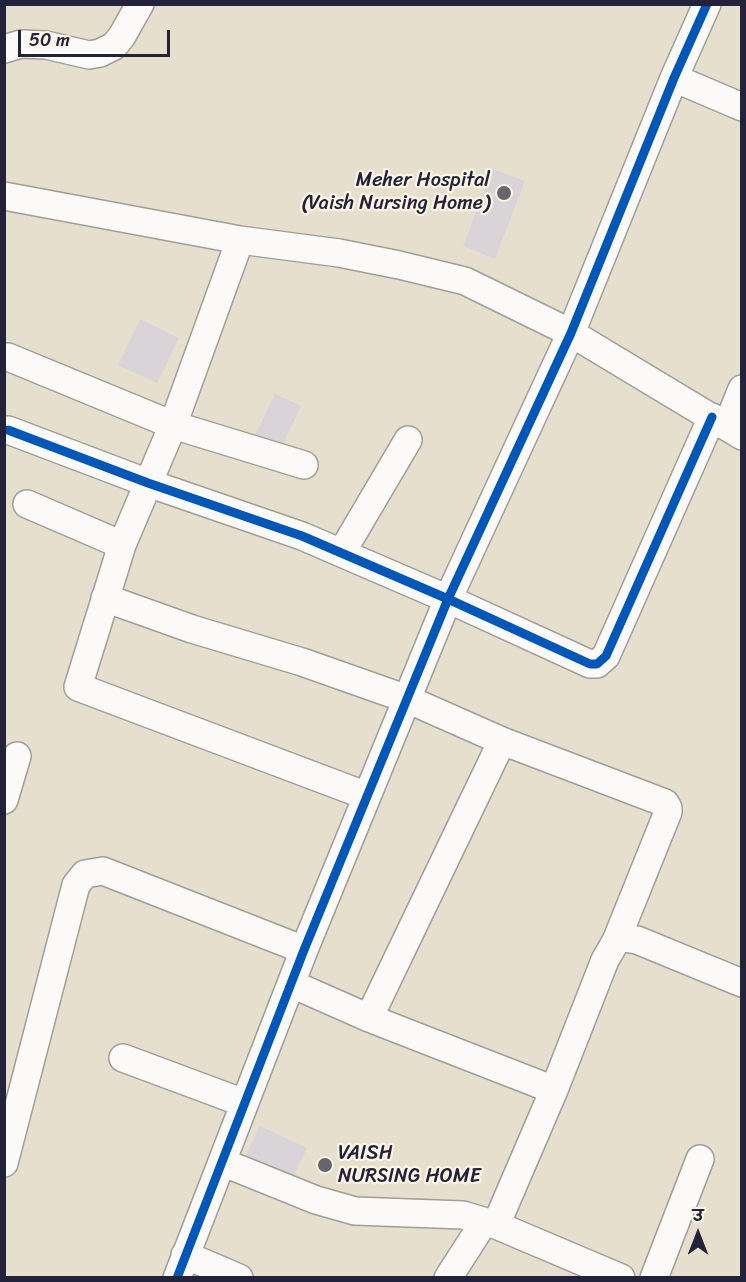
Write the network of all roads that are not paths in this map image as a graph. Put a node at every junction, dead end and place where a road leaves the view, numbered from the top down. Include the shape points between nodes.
1 (140, 4) edge
2 (707, 4) edge
3 (4, 49) edge
4 (674, 78) junction
5 (741, 107) edge
6 (4, 195) edge
7 (240, 240) junction
8 (571, 333) junction
9 (8, 357) dead end
10 (741, 389) edge
11 (173, 425) junction
12 (727, 426) edge
13 (8, 430) dead end
14 (408, 440) dead end
15 (304, 465) dead end
16 (148, 483) junction
17 (27, 504) dead end
18 (122, 544) junction
19 (342, 552) junction
20 (105, 598) junction
21 (448, 599) junction
22 (407, 699) junction
23 (502, 741) junction
24 (17, 756) dead end
25 (367, 796) junction
26 (4, 800) edge
27 (616, 941) junction
28 (304, 950) junction
29 (741, 983) edge
30 (292, 984) junction
31 (369, 1018) junction
32 (123, 1058) dead end
33 (554, 1090) junction
34 (244, 1103) junction
35 (700, 1159) dead end
36 (222, 1162) junction
37 (4, 1163) edge
38 (490, 1224) junction
39 (181, 1266) edge
40 (569, 1267) edge
41 (239, 1278) edge
42 (448, 1278) edge
43 (621, 1278) edge
44 (654, 1278) edge

1 - 3 street via 114,46 100,53 88,55 46,45 21,44
2 - 4 street
4 - 5 street
4 - 8 street
6 - 7 street
7 - 8 street via 349,255 465,281
7 - 11 street
8 - 12 street
8 - 21 street
9 - 11 street
10 - 12 street
11 - 15 street
11 - 16 street
12 - 21 street via 606,656 597,664
13 - 16 street
14 - 19 street
16 - 18 street
16 - 19 street
17 - 18 street
18 - 20 street
19 - 21 street
20 - 22 street
20 - 25 street via 78,687
21 - 22 street
22 - 23 street
22 - 25 street
23 - 27 street via 667,805 668,812
23 - 31 street
24 - 26 street
25 - 28 street
27 - 29 street via 637,940
27 - 33 street
28 - 30 street
28 - 37 street via 103,871 85,874 76,885
30 - 31 street
30 - 34 street
31 - 33 street
32 - 34 street
33 - 38 street
34 - 36 street
35 - 44 street
36 - 38 street via 316,1200 356,1211 463,1215
36 - 39 street
38 - 40 street
38 - 42 street
39 - 41 street
40 - 43 street

